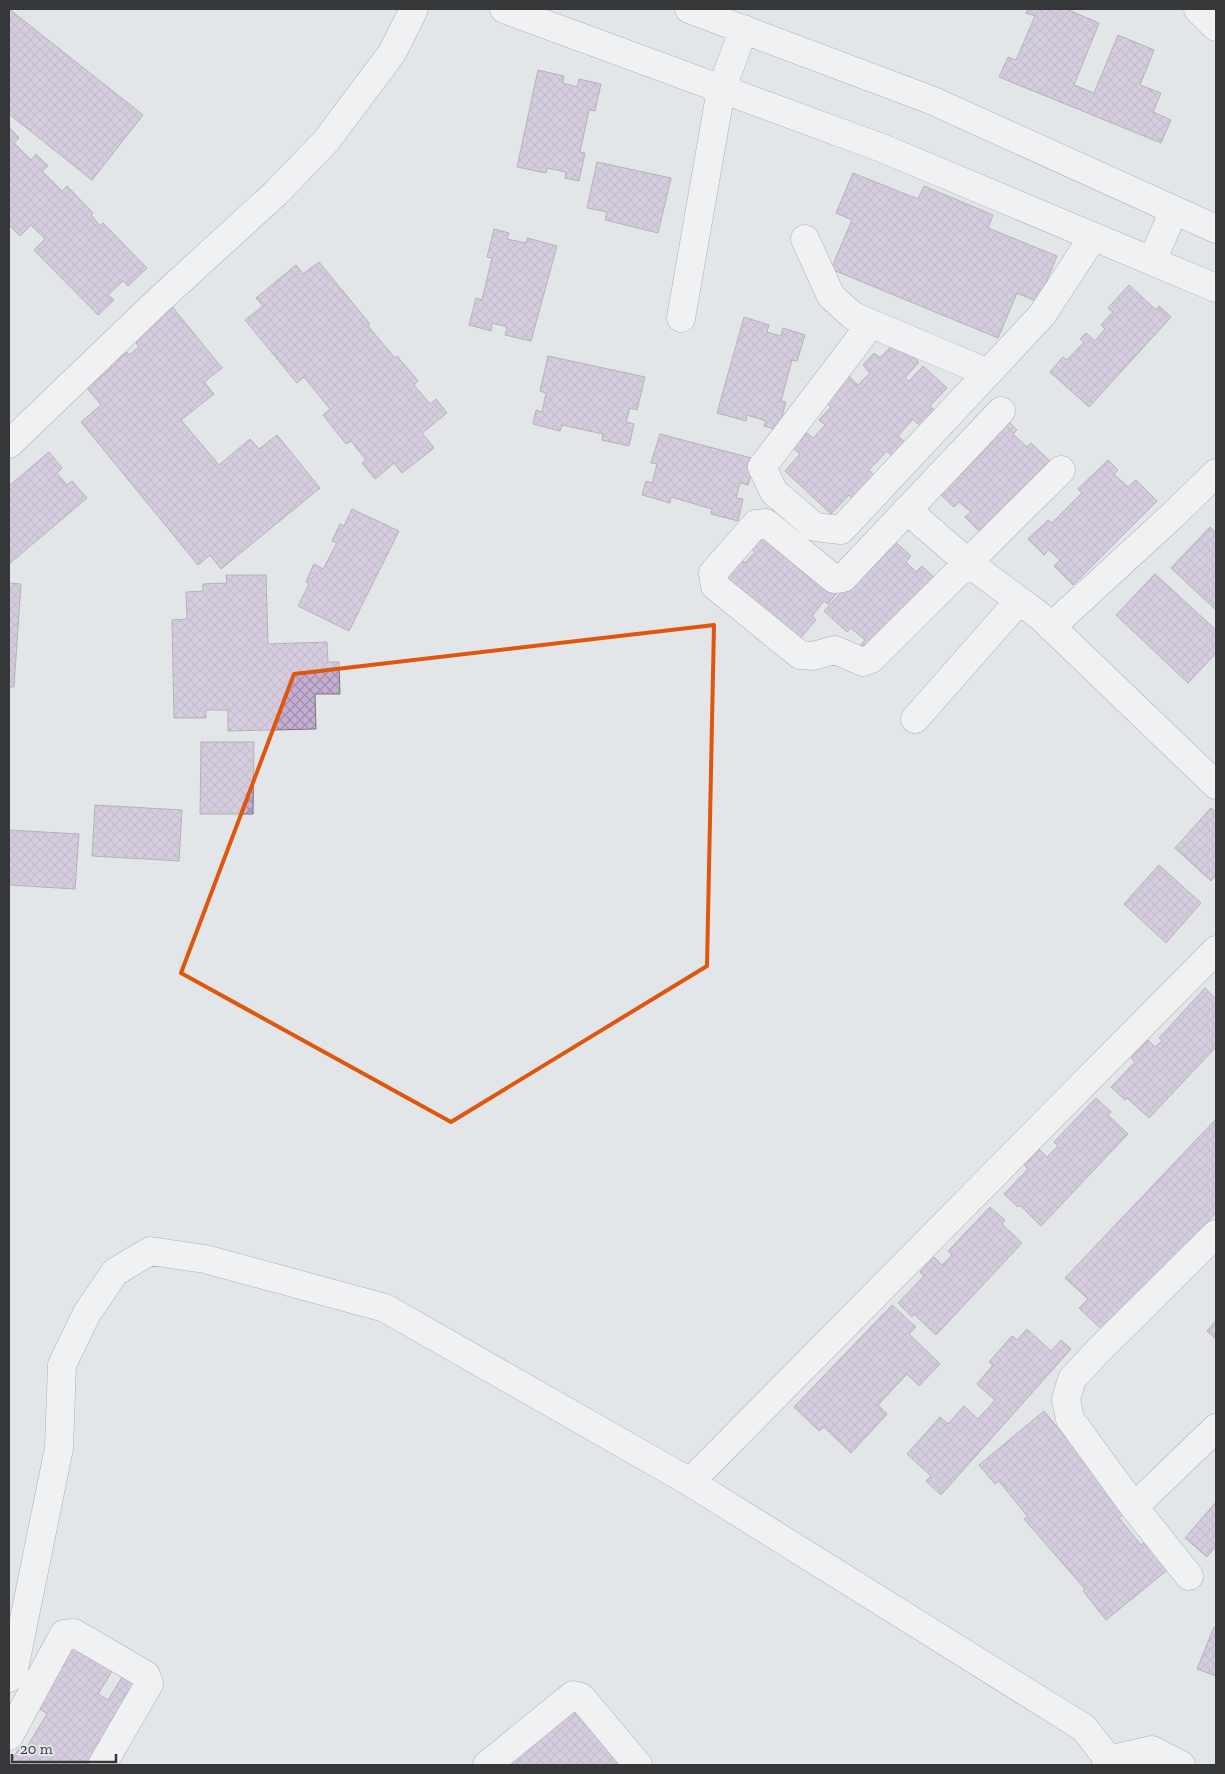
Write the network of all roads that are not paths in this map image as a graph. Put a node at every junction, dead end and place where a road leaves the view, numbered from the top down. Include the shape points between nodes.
1 (414, 9) edge
2 (504, 9) edge
3 (689, 9) edge
4 (1198, 9) edge
5 (1216, 27) edge
6 (744, 30) junction
7 (722, 90) junction
8 (1174, 210) junction
9 (1216, 229) edge
10 (1092, 237) junction
11 (805, 239) dead end
12 (1152, 261) junction
13 (1216, 288) edge
14 (681, 318) dead end
15 (871, 324) junction
16 (988, 373) junction
17 (1001, 411) dead end
18 (9, 444) edge
19 (1061, 470) dead end
20 (1216, 473) edge
21 (906, 510) junction
22 (967, 562) junction
23 (1019, 601) junction
24 (1051, 627) junction
25 (914, 719) dead end
26 (1216, 785) edge
27 (1216, 950) edge
28 (1216, 1234) edge
29 (1216, 1428) edge
30 (690, 1482) junction
31 (1134, 1507) junction
32 (1189, 1576) dead end
33 (9, 1678) edge
34 (9, 1736) edge
35 (1110, 1764) edge
36 (102, 1765) edge
37 (487, 1765) edge
38 (638, 1765) edge
39 (1181, 1765) edge

1 - 18 street via 392,53 326,141 276,193
2 - 7 street
3 - 6 street
4 - 5 street
6 - 7 street
6 - 8 street via 931,100
7 - 10 street via 882,148
7 - 14 street
8 - 9 street
8 - 12 street
10 - 12 street
10 - 16 street via 1042,316
11 - 15 street via 831,296 853,316
12 - 13 street
15 - 16 street
15 - 16 street via 762,467 774,492 815,527 841,530
17 - 21 street
19 - 22 street
20 - 24 street
21 - 22 street
21 - 22 street via 843,578 834,579 766,523 756,524 713,574 715,586 800,654 813,656 835,650 863,662 871,659
22 - 23 street
23 - 24 street
23 - 25 street
24 - 26 street
27 - 30 street
28 - 31 street via 1072,1379 1066,1399 1070,1419
29 - 31 street
30 - 33 street via 385,1308 205,1259 150,1251 115,1272 86,1313 62,1365 59,1448 14,1670
30 - 35 street via 1084,1728
31 - 32 street
34 - 36 street via 64,1634 74,1633 146,1674 150,1684
35 - 39 street via 1121,1757 1152,1750
37 - 38 street via 573,1695 580,1697

